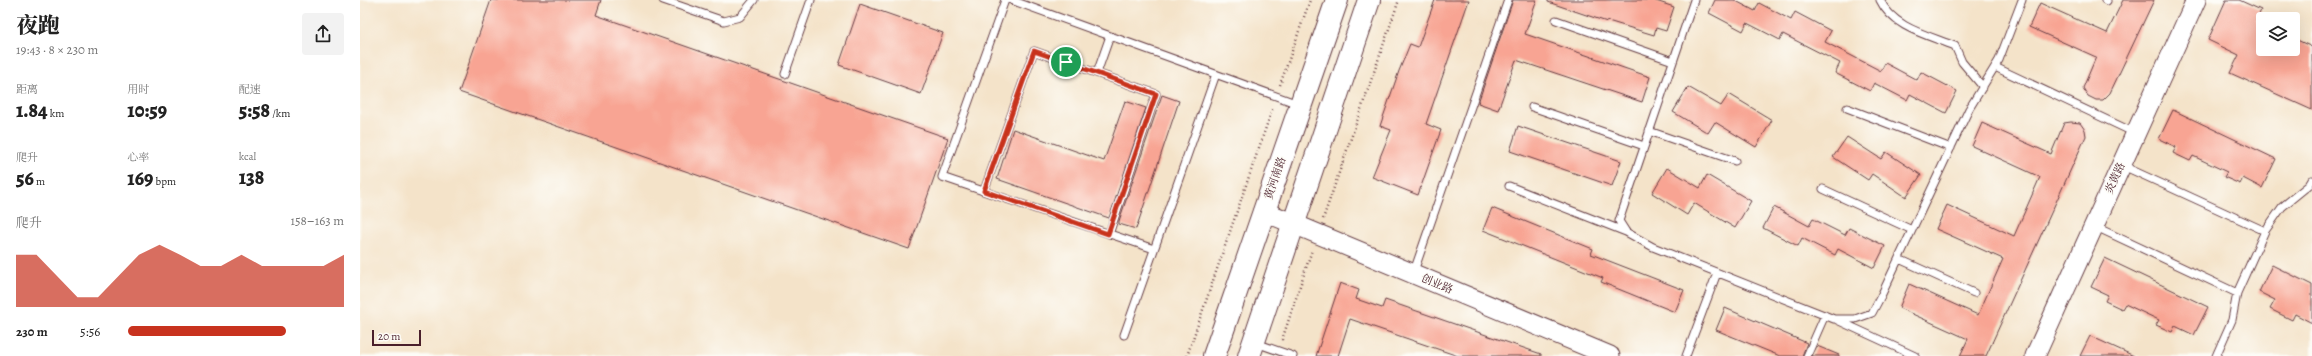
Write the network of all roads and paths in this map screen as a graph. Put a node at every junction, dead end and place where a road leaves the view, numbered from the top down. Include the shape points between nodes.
1 (663, 0) edge
2 (754, 0) edge
3 (811, 0) edge
4 (1005, 0) edge
5 (1011, 0) edge
6 (1310, 0) edge
7 (1337, 0) edge
8 (1369, 0) edge
9 (1399, 0) edge
10 (1508, 0) edge
11 (1694, 0) edge
12 (1880, 0) edge
13 (2022, 0) edge
14 (2196, 0) edge
15 (1556, 20) dead end
16 (1110, 36) junction
17 (1673, 61) junction
18 (1995, 67) junction
19 (1097, 73) junction
20 (785, 74) dead end
21 (1216, 74) junction
22 (1983, 87) junction
23 (1276, 96) junction
24 (1300, 104) junction
25 (1532, 107) dead end
26 (1848, 108) dead end
27 (1649, 131) junction
28 (2136, 133) junction
29 (1644, 146) junction
30 (1950, 148) junction
31 (1735, 161) dead end
32 (2121, 165) junction
33 (2312, 180) edge
34 (1509, 186) dead end
35 (1823, 189) dead end
36 (984, 191) junction
37 (1263, 211) junction
38 (1294, 224) junction
39 (2093, 226) junction
40 (1912, 230) junction
41 (2264, 231) junction
42 (1626, 232) junction
43 (1108, 234) junction
44 (1318, 234) junction
45 (1154, 249) junction
46 (1899, 259) junction
47 (1717, 273) junction
48 (1413, 274) junction
49 (1974, 293) dead end
50 (2237, 293) junction
51 (1825, 315) junction
52 (1834, 319) junction
53 (1124, 335) dead end
54 (1251, 349) edge
55 (1278, 351) junction
56 (1187, 356) edge
57 (1214, 356) edge
58 (1293, 356) edge
59 (1610, 356) edge
60 (1686, 356) edge
61 (1807, 356) edge
62 (1915, 356) edge
63 (2035, 356) edge
64 (2216, 356) edge

1 - 2 lane via 724,21 740,17
3 - 20 lane
4 - 36 lane via 942,177
5 - 16 lane
6 - 23 path
7 - 24 main road, 黄河南路
8 - 38 main road
9 - 44 path
10 - 48 lane
11 - 17 lane
12 - 22 lane via 1886,11 1900,23 1955,46 1962,62
13 - 18 lane
14 - 28 street, 炎黄路
15 - 17 lane
16 - 19 lane
16 - 21 lane
17 - 27 lane
18 - 22 lane
18 - 28 lane
19 - 36 lane via 1034,51
19 - 43 lane via 1156,94
21 - 23 lane
21 - 45 lane
22 - 30 lane
23 - 24 lane
23 - 56 path
24 - 37 main road, 黄河南路
25 - 29 lane
26 - 30 lane
27 - 29 lane
27 - 31 lane
28 - 32 street, 炎黄路
29 - 42 lane via 1619,221
30 - 40 lane
32 - 39 street, 炎黄路
32 - 41 lane
33 - 41 lane via 2310,185 2282,206
34 - 42 lane
35 - 40 lane
36 - 43 lane
37 - 38 street, 创业路
37 - 57 main road, 黄河南路
38 - 44 street, 创业路
38 - 54 main road
39 - 50 lane
39 - 63 street, 炎黄路
40 - 46 lane
41 - 50 lane
42 - 47 lane via 1652,247
43 - 45 lane
44 - 48 street, 创业路
44 - 55 path
45 - 53 lane
46 - 49 lane
46 - 52 lane via 1872,313 1855,319
47 - 51 lane
47 - 60 lane
48 - 59 street, 创业路
50 - 64 lane via 2232,320
51 - 52 lane
51 - 61 lane
52 - 62 lane
54 - 55 lane
55 - 58 lane

